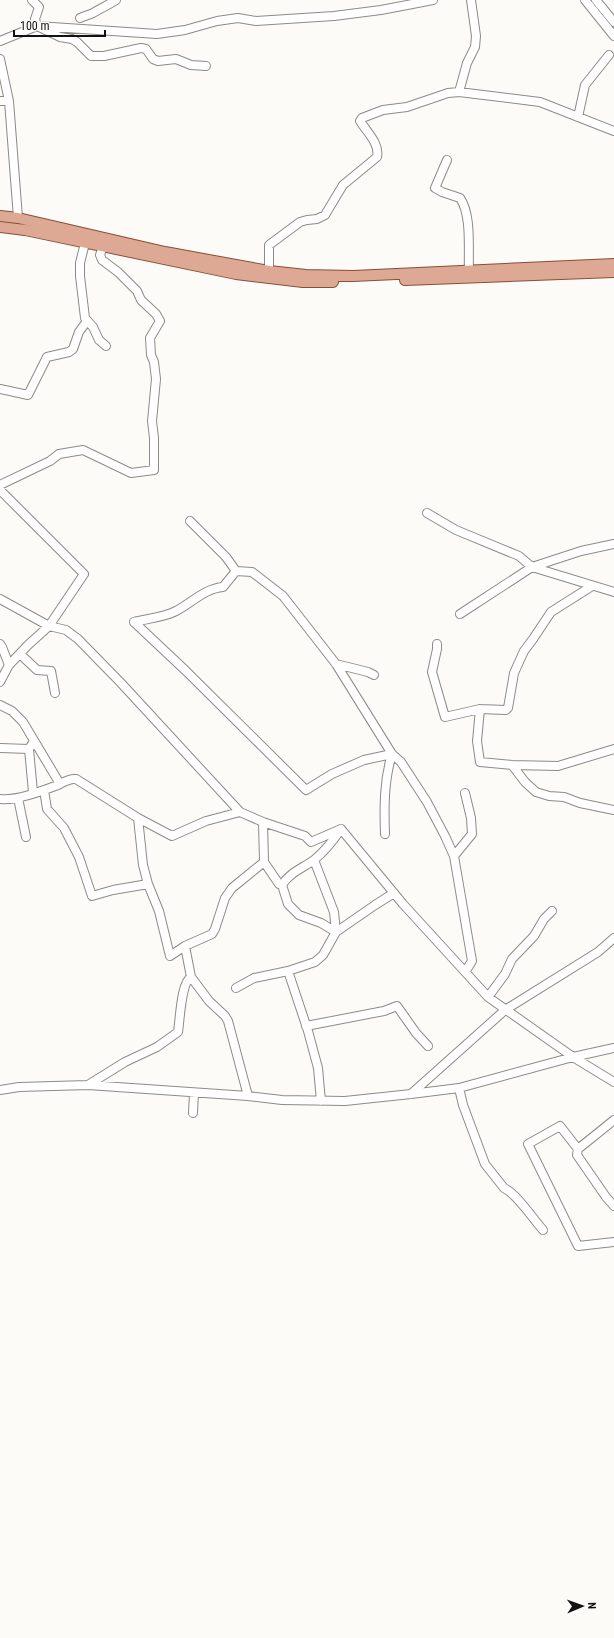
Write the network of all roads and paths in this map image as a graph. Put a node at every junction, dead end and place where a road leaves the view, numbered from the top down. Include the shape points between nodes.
1 (32, 0) edge
2 (116, 0) edge
3 (434, 0) edge
4 (471, 0) edge
5 (585, 0) edge
6 (596, 0) edge
7 (420, 2) edge
8 (80, 18) dead end
9 (614, 22) edge
10 (37, 26) junction
11 (614, 36) edge
12 (0, 41) edge
13 (609, 55) dead end
14 (0, 59) edge
15 (206, 66) dead end
16 (459, 92) junction
17 (0, 101) edge
18 (9, 101) junction
19 (578, 116) junction
20 (614, 131) edge
21 (448, 160) dead end
22 (0, 216) edge
23 (18, 218) junction
24 (0, 227) edge
25 (85, 243) junction
26 (103, 246) junction
27 (614, 264) edge
28 (469, 270) junction
29 (269, 271) junction
30 (614, 272) edge
31 (87, 320) junction
32 (106, 346) dead end
33 (0, 389) edge
34 (0, 485) edge
35 (0, 490) edge
36 (427, 512) dead end
37 (190, 521) dead end
38 (614, 544) edge
39 (532, 567) junction
40 (236, 571) junction
41 (592, 586) junction
42 (614, 592) edge
43 (0, 599) edge
44 (460, 614) dead end
45 (49, 626) junction
46 (0, 644) edge
47 (437, 644) dead end
48 (20, 654) junction
49 (336, 664) junction
50 (9, 665) junction
51 (0, 666) edge
52 (374, 675) dead end
53 (0, 682) edge
54 (55, 692) dead end
55 (0, 705) edge
56 (480, 709) junction
57 (34, 741) junction
58 (0, 748) edge
59 (614, 748) edge
60 (29, 749) junction
61 (392, 754) junction
62 (512, 765) junction
63 (60, 784) junction
64 (44, 790) junction
65 (33, 792) junction
66 (465, 792) dead end
67 (18, 798) junction
68 (0, 799) edge
69 (614, 810) edge
70 (240, 812) junction
71 (138, 818) junction
72 (263, 822) junction
73 (340, 829) junction
74 (385, 834) dead end
75 (26, 837) dead end
76 (454, 856) junction
77 (314, 860) junction
78 (264, 862) junction
79 (148, 884) junction
80 (282, 885) junction
81 (394, 893) junction
82 (552, 911) dead end
83 (336, 932) junction
84 (614, 938) edge
85 (185, 946) junction
86 (288, 971) junction
87 (465, 972) junction
88 (191, 977) junction
89 (236, 988) dead end
90 (488, 997) junction
91 (505, 1010) junction
92 (306, 1026) junction
93 (428, 1046) dead end
94 (614, 1048) edge
95 (573, 1057) junction
96 (614, 1082) edge
97 (88, 1085) junction
98 (459, 1088) junction
99 (0, 1090) edge
100 (194, 1093) junction
101 (411, 1094) junction
102 (248, 1096) junction
103 (321, 1101) junction
104 (193, 1113) dead end
105 (614, 1120) edge
106 (578, 1149) junction
107 (614, 1206) edge
108 (543, 1230) dead end
109 (614, 1242) edge

1 - 10 street via 39,7 35,19
2 - 8 street
3 - 7 street
4 - 16 street via 475,47 467,63
5 - 11 street
6 - 9 street
7 - 10 street via 334,16 256,21 238,18 157,34
10 - 12 street
10 - 15 street via 60,37 72,39 91,56 146,48 153,59 158,61 176,59 191,65
13 - 19 street via 585,85
14 - 18 street
16 - 19 street via 540,102
16 - 29 street via 448,93 407,107 383,110 361,119 377,146 377,157 343,185 325,215 317,220 300,222 269,244
17 - 18 street
18 - 23 street
19 - 20 street
21 - 28 street via 435,188 460,198 464,204
22 - 23 main road
23 - 29 main road via 166,252
24 - 25 main road
25 - 26 main road
25 - 31 street via 80,276
26 - 30 main road via 236,274 303,282
26 - 34 street via 100,254 102,260 137,291 141,300 160,321 150,338 156,379 152,421 154,470 131,473 83,450 59,454 50,461
27 - 28 main road
28 - 29 main road via 353,276
31 - 32 street via 99,340
31 - 33 street via 73,349 47,357 28,395
35 - 45 street via 84,574
36 - 39 street via 456,530 519,556
37 - 40 street
38 - 39 street via 581,551
39 - 41 street
39 - 44 street
40 - 49 street via 252,572 283,596
40 - 61 street via 223,587 194,599 175,612 134,622 306,790 332,774 364,760
41 - 42 street
41 - 56 street via 551,612 524,651 514,673 508,708
43 - 45 street
45 - 48 street
45 - 70 street via 66,630 78,639 122,683
46 - 50 street
47 - 56 street via 432,672 445,717
48 - 50 street
48 - 54 street via 37,670 51,671
49 - 52 street
49 - 61 street
50 - 51 street
50 - 53 street
55 - 57 street via 12,711 23,722
56 - 62 street via 477,741 480,762
57 - 60 street
57 - 63 street
58 - 60 street
59 - 62 street via 558,766
60 - 65 street
61 - 74 street via 387,769 384,795
61 - 76 street via 401,762 427,802
62 - 69 street via 536,792
63 - 64 street
63 - 71 street via 76,778
64 - 65 street
64 - 79 street via 47,809 64,828 79,857 92,896
65 - 67 street
66 - 76 street via 472,834
67 - 68 street
67 - 75 street
70 - 71 street via 206,821 174,836 169,836
70 - 72 street
71 - 79 street via 143,865
72 - 73 street via 305,836 311,842
72 - 78 street
73 - 77 street
73 - 81 street
76 - 87 street via 472,961
77 - 80 street via 286,879
77 - 83 street via 334,912
78 - 80 street
78 - 85 street via 232,888 225,898 212,934
79 - 85 street via 159,911 169,955
80 - 83 street via 288,904 299,915
81 - 83 street
81 - 87 street
82 - 90 street via 534,936 512,959 505,974
83 - 86 street via 323,955 315,962
84 - 91 street via 594,954
85 - 88 street
86 - 89 street via 254,978
86 - 92 street
87 - 90 street
88 - 97 street via 184,986 178,1032 157,1047 125,1062
88 - 102 street via 228,1021
90 - 91 street
91 - 95 street
91 - 101 street
92 - 93 street via 384,1011 397,1006
92 - 103 street via 318,1068
94 - 95 street
95 - 96 street
95 - 98 street
97 - 99 street
97 - 100 street
98 - 101 street
98 - 108 street via 485,1164
100 - 102 street
100 - 104 street
101 - 103 street
102 - 103 street
105 - 106 street
106 - 107 street via 577,1155
106 - 109 street via 560,1126 528,1144 578,1246

